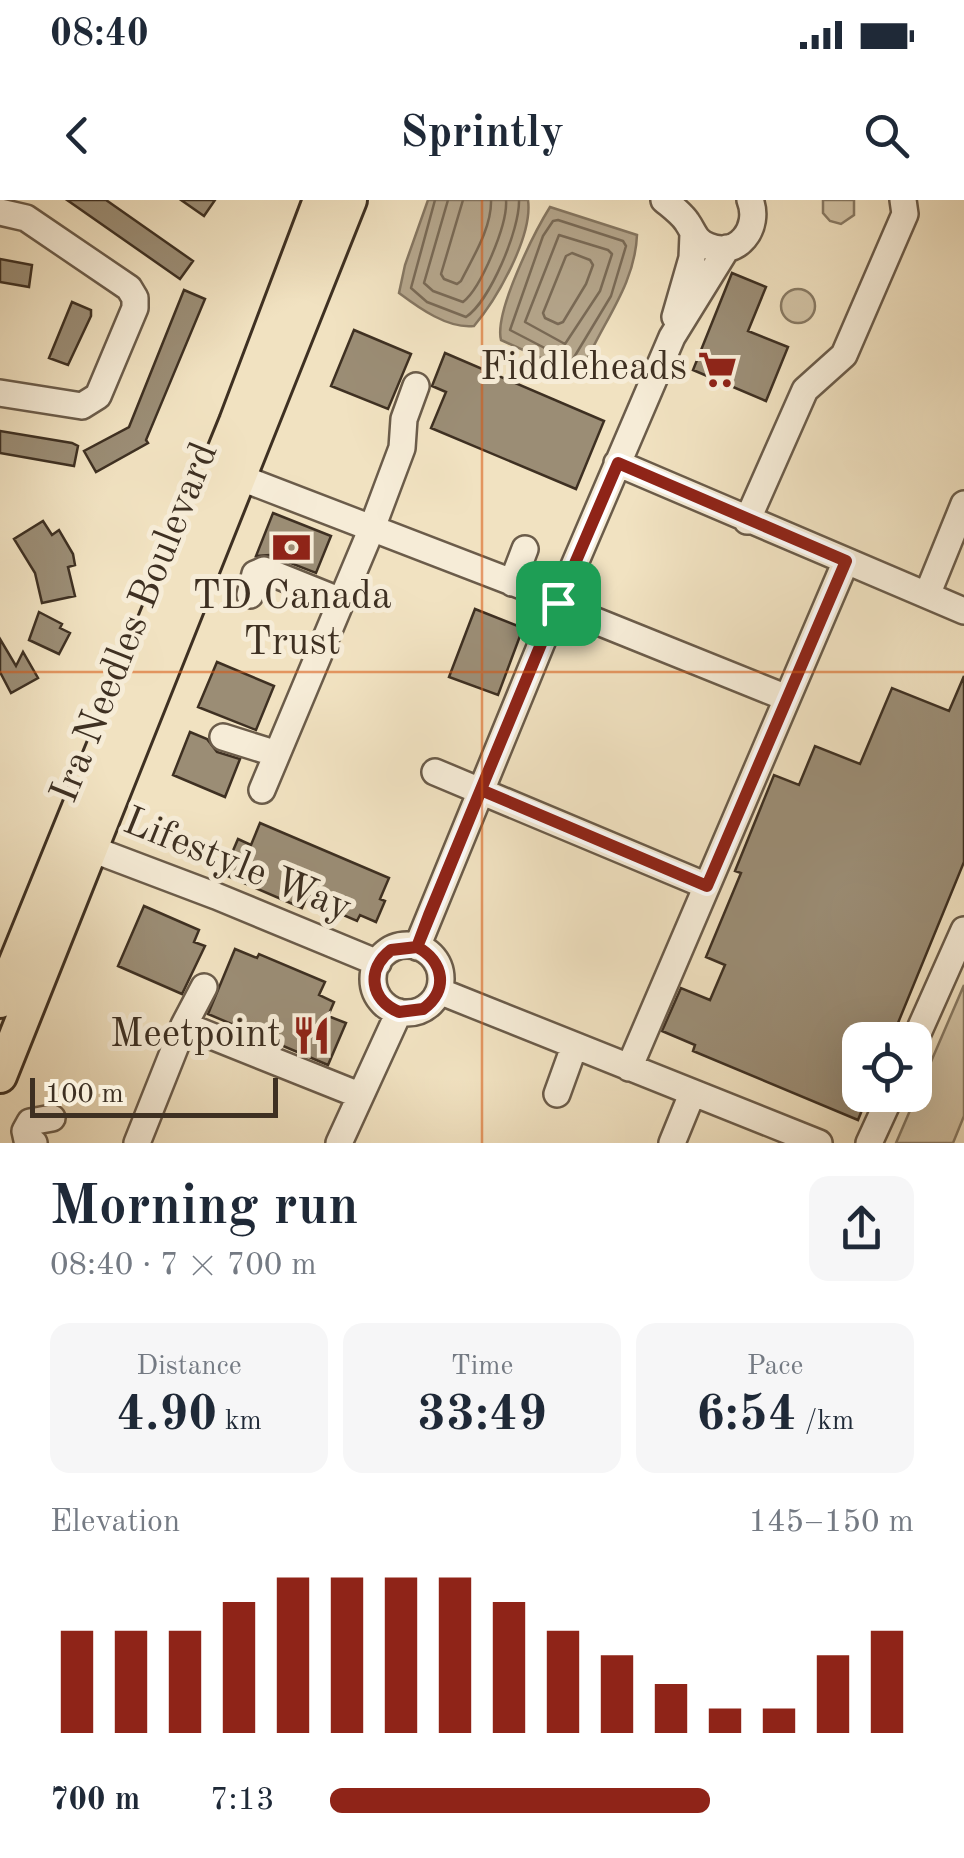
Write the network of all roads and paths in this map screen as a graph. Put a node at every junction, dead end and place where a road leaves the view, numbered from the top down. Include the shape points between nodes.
1 (320, 200) edge
2 (350, 200) edge
3 (664, 200) edge
4 (750, 200) edge
5 (904, 200) edge
6 (0, 212) edge
7 (690, 219) edge
8 (727, 248) junction
9 (672, 337) junction
10 (416, 386) dead end
11 (0, 393) edge
12 (618, 463) junction
13 (239, 477) junction
14 (964, 504) edge
15 (747, 521) junction
16 (372, 528) junction
17 (525, 549) dead end
18 (846, 561) junction
19 (512, 583) junction
20 (250, 595) dead end
21 (927, 595) junction
22 (341, 601) junction
23 (558, 603) junction
24 (964, 611) edge
25 (787, 698) junction
26 (223, 737) dead end
27 (277, 754) junction
28 (435, 772) dead end
29 (262, 790) dead end
30 (481, 790) junction
31 (80, 844) junction
32 (707, 886) junction
33 (964, 930) edge
34 (417, 947) junction
35 (378, 964) junction
36 (204, 987) dead end
37 (439, 991) junction
38 (0, 1001) edge
39 (399, 1012) junction
40 (923, 1022) edge
41 (184, 1025) junction
42 (574, 1047) junction
43 (629, 1068) junction
44 (0, 1076) edge
45 (556, 1094) dead end
46 (692, 1094) junction
47 (359, 1095) junction
48 (883, 1112) edge
49 (52, 1118) dead end
50 (34, 1143) edge
51 (136, 1143) edge
52 (339, 1143) edge
53 (672, 1143) edge
54 (819, 1143) edge
55 (869, 1143) edge

1 - 31 main road, Ira Needles Boulevard
2 - 13 main road, Ira Needles Boulevard
3 - 7 street
4 - 8 street via 751,229
5 - 15 street via 905,214 844,355 805,390
6 - 11 street via 26,218 129,288 135,308 90,404
7 - 8 street via 708,246
7 - 9 street via 692,258
8 - 9 street
9 - 12 street
10 - 16 street
12 - 15 street
12 - 23 street
13 - 16 street
13 - 31 main road, Ira Needles Boulevard
14 - 21 street
15 - 18 street
16 - 19 street
16 - 22 street
17 - 19 street
18 - 21 street
18 - 25 street
19 - 23 street
20 - 22 street via 255,574 264,570
21 - 24 street
22 - 27 street
23 - 25 street
23 - 30 street
25 - 32 street
26 - 27 street
27 - 29 street
28 - 30 street
30 - 32 street
30 - 34 street
31 - 35 street, Lifestyle Way
31 - 38 main road, Ira Needles Boulevard
31 - 44 main road, Ira Needles Boulevard
32 - 43 street
33 - 40 street
34 - 35 street via 391,950
34 - 37 street via 438,966
35 - 39 street via 377,994
36 - 41 street
37 - 39 street via 423,1009
37 - 42 street
39 - 47 street
41 - 47 street
41 - 51 street
42 - 43 street
42 - 45 street
43 - 46 street
46 - 53 street
46 - 54 street
47 - 52 street
48 - 55 street
49 - 50 street via 30,1122 25,1131

